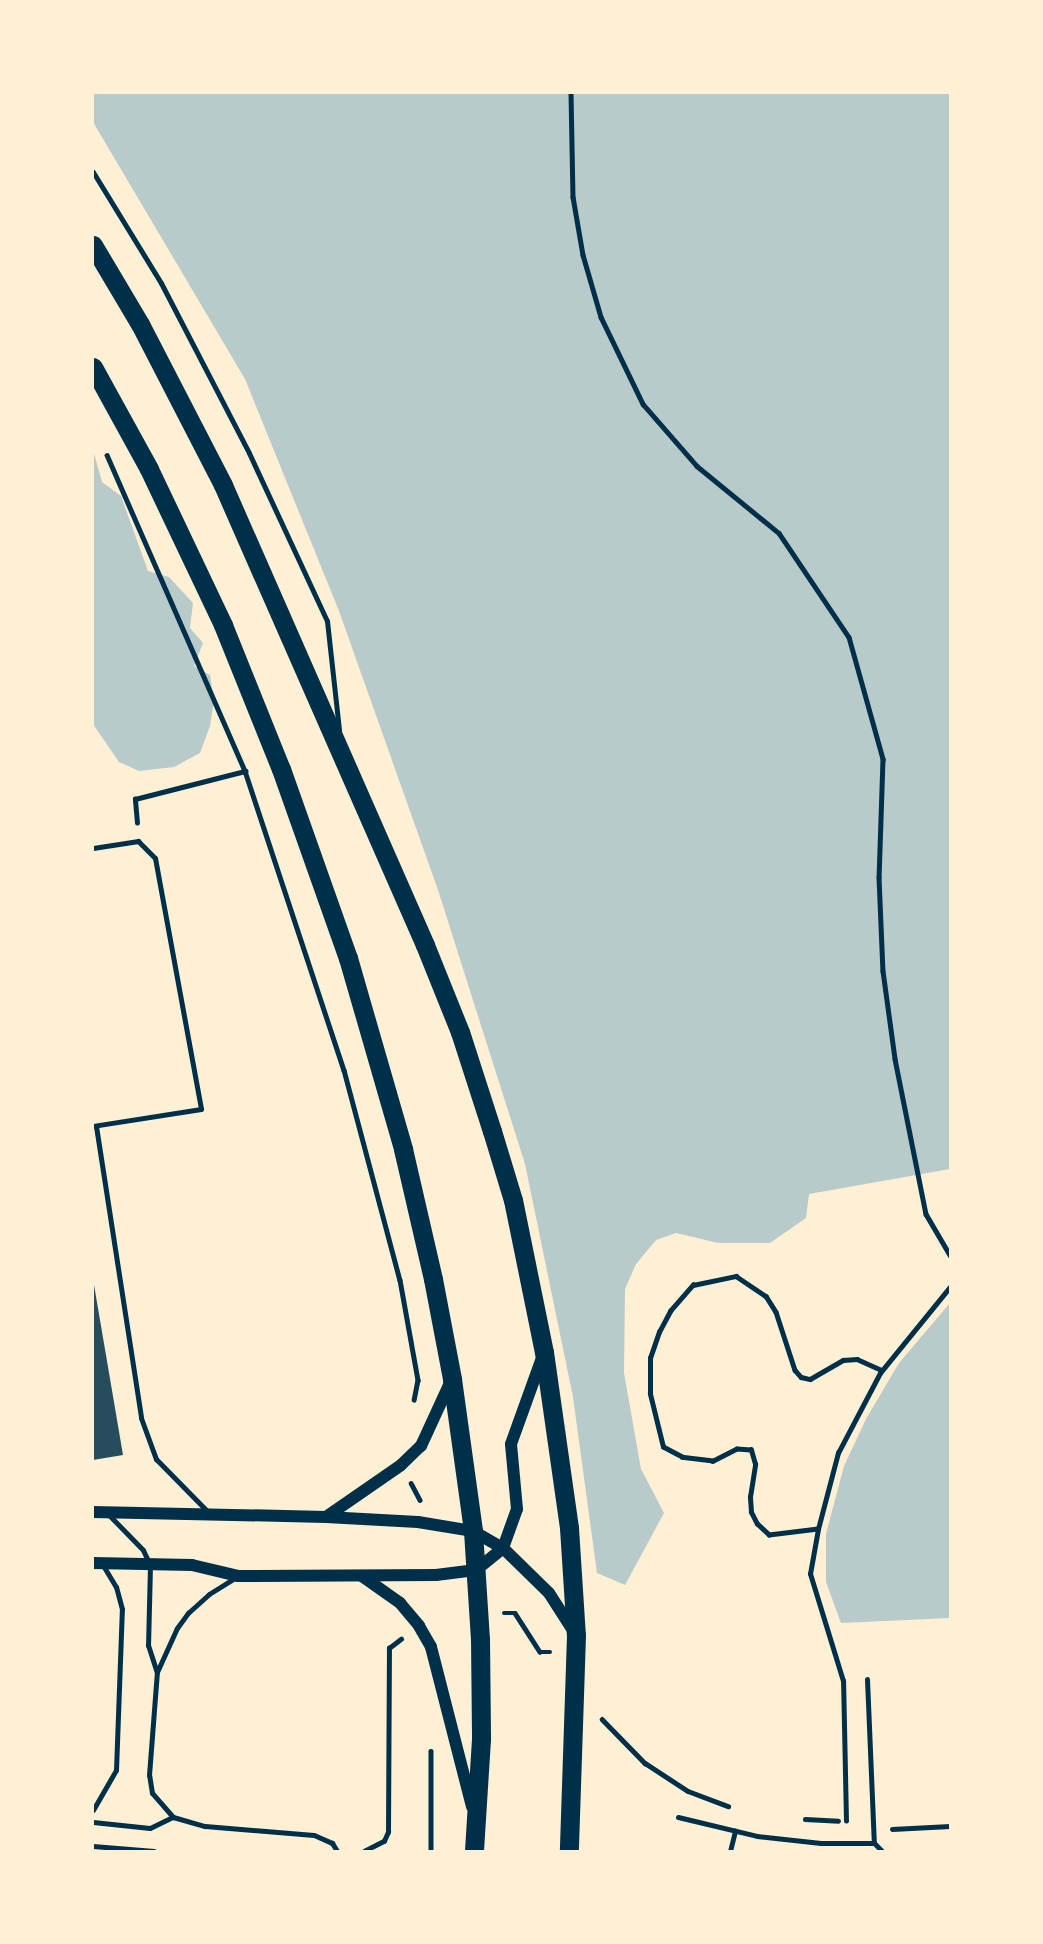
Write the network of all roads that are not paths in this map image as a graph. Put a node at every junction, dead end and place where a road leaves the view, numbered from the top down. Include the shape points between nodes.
1 (93, 172) edge
2 (93, 245) edge
3 (93, 367) edge
4 (342, 756) junction
5 (93, 848) edge
6 (94, 1126) edge
7 (544, 1352) junction
8 (452, 1379) junction
9 (99, 1512) edge
10 (209, 1513) junction
11 (326, 1517) junction
12 (473, 1531) junction
13 (503, 1548) junction
14 (97, 1563) edge
15 (150, 1565) junction
16 (477, 1570) junction
17 (238, 1576) junction
18 (362, 1576) junction
19 (576, 1635) junction
20 (157, 1672) junction
21 (867, 1679) dead end
22 (93, 1810) edge
23 (173, 1816) junction
24 (678, 1816) dead end
25 (475, 1821) junction
26 (93, 1822) edge
27 (735, 1831) junction
28 (874, 1843) junction
29 (337, 1851) edge
30 (474, 1851) edge
31 (569, 1851) edge
32 (730, 1851) edge
33 (882, 1851) edge

1 - 4 lane via 168,295 249,453 327,621
2 - 4 highway via 140,324 223,485
3 - 8 highway via 149,469 223,625 314,860 348,958 403,1149
4 - 7 highway via 460,1032 513,1200
5 - 6 lane via 138,841 155,858 201,1109
6 - 10 lane via 141,1418 156,1460
7 - 13 street via 511,1444 517,1509
7 - 19 highway via 569,1528
8 - 11 street via 421,1446
8 - 12 highway
9 - 10 street
9 - 15 lane via 143,1550
10 - 11 street
11 - 12 street via 418,1522
12 - 13 street
12 - 16 highway
13 - 16 street
13 - 19 street via 550,1593
14 - 15 street
14 - 22 lane via 116,1587 122,1609 116,1770
15 - 17 street via 192,1565
15 - 20 lane via 148,1645
16 - 18 street
16 - 25 highway via 481,1739
17 - 18 street
17 - 20 lane via 188,1613
18 - 25 street via 400,1603 431,1647
19 - 31 highway
20 - 23 lane via 149,1775 152,1793
21 - 28 lane
23 - 26 lane via 150,1828
23 - 29 lane via 205,1826 314,1835 332,1843
24 - 27 lane
25 - 30 highway
27 - 28 lane via 821,1843
27 - 32 lane
28 - 33 lane

